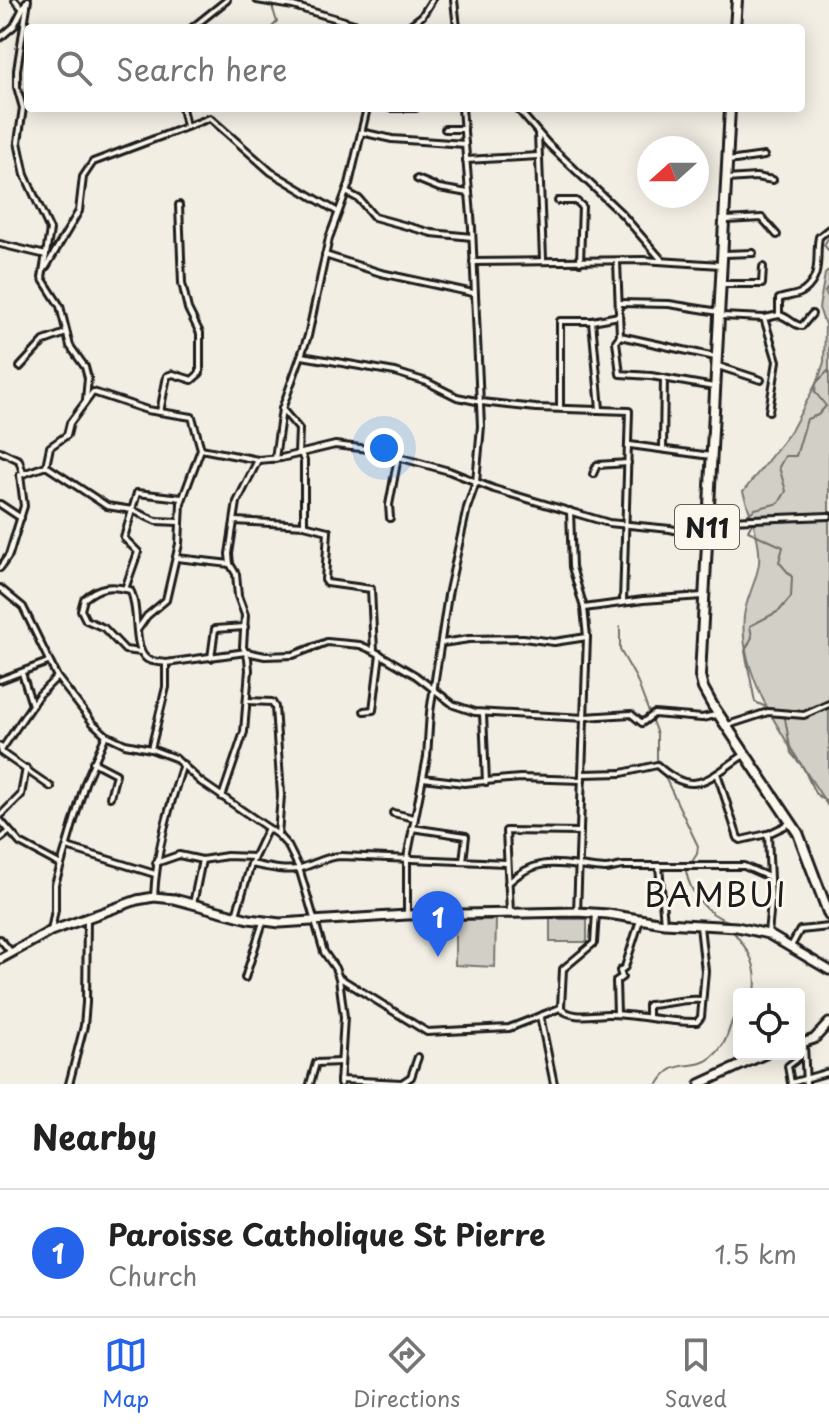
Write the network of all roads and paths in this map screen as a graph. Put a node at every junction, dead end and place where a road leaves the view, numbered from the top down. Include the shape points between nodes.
1 (15, 0) edge
2 (28, 0) edge
3 (227, 0) edge
4 (257, 0) edge
5 (432, 0) edge
6 (454, 0) edge
7 (737, 0) edge
8 (22, 8) junction
9 (343, 22) joint
10 (24, 24) edge
11 (197, 24) edge
12 (351, 24) edge
13 (411, 24) edge
14 (457, 24) edge
15 (735, 24) edge
16 (24, 25) edge
17 (0, 38) edge
18 (183, 112) edge
19 (366, 112) edge
20 (462, 112) edge
21 (520, 112) edge
22 (730, 112) edge
23 (186, 126) junction
24 (445, 129) dead end
25 (464, 129) junction
26 (361, 132) junction
27 (538, 133) junction
28 (465, 144) junction
29 (538, 156) junction
30 (764, 156) dead end
31 (466, 160) junction
32 (728, 161) junction
33 (417, 179) dead end
34 (727, 179) junction
35 (773, 180) dead end
36 (346, 192) junction
37 (468, 193) junction
38 (558, 201) dead end
39 (179, 205) dead end
40 (338, 212) junction
41 (724, 220) junction
42 (829, 229) edge
43 (777, 235) dead end
44 (472, 237) junction
45 (0, 244) edge
46 (753, 253) dead end
47 (722, 254) junction
48 (46, 255) junction
49 (325, 255) junction
50 (543, 259) junction
51 (663, 261) junction
52 (473, 262) junction
53 (580, 262) junction
54 (617, 262) junction
55 (721, 265) junction
56 (763, 267) dead end
57 (45, 269) junction
58 (720, 284) junction
59 (473, 293) junction
60 (619, 303) junction
61 (719, 314) junction
62 (812, 314) dead end
63 (779, 315) junction
64 (619, 316) junction
65 (764, 318) junction
66 (592, 321) junction
67 (66, 333) junction
68 (620, 336) junction
69 (302, 356) junction
70 (716, 361) junction
71 (20, 367) dead end
72 (664, 378) junction
73 (761, 380) dead end
74 (714, 387) junction
75 (481, 402) junction
76 (86, 404) junction
77 (560, 408) junction
78 (282, 409) junction
79 (600, 409) junction
80 (769, 411) dead end
81 (160, 412) junction
82 (629, 444) junction
83 (201, 449) junction
84 (663, 449) junction
85 (0, 451) edge
86 (300, 454) junction
87 (711, 456) junction
88 (398, 457) junction
89 (275, 459) junction
90 (258, 460) junction
91 (628, 463) junction
92 (46, 466) junction
93 (23, 473) junction
94 (593, 474) dead end
95 (476, 482) junction
96 (182, 498) junction
97 (0, 504) edge
98 (132, 510) junction
99 (570, 511) junction
100 (829, 516) edge
101 (21, 518) junction
102 (390, 518) dead end
103 (235, 521) junction
104 (179, 522) junction
105 (304, 525) junction
106 (624, 525) junction
107 (707, 526) junction
108 (706, 537) junction
109 (176, 558) junction
110 (230, 564) junction
111 (0, 568) edge
112 (0, 588) edge
113 (125, 589) junction
114 (703, 596) junction
115 (623, 602) junction
116 (584, 608) junction
117 (245, 627) junction
118 (138, 629) junction
119 (587, 637) junction
120 (441, 643) junction
121 (141, 652) junction
122 (246, 652) junction
123 (377, 652) junction
124 (211, 658) junction
125 (48, 662) junction
126 (166, 663) junction
127 (22, 673) junction
128 (57, 677) junction
129 (0, 680) edge
130 (433, 688) junction
131 (248, 701) junction
132 (829, 704) edge
133 (32, 705) junction
134 (364, 711) dead end
135 (483, 713) junction
136 (719, 714) junction
137 (585, 717) junction
138 (727, 725) junction
139 (106, 735) junction
140 (151, 749) junction
141 (1, 752) edge
142 (746, 753) junction
143 (93, 762) junction
144 (183, 764) junction
145 (26, 768) junction
146 (718, 776) junction
147 (582, 777) junction
148 (423, 778) junction
149 (486, 782) junction
150 (51, 787) dead end
151 (110, 797) dead end
152 (222, 797) junction
153 (393, 813) dead end
154 (0, 818) edge
155 (414, 818) junction
156 (792, 823) junction
157 (268, 828) junction
158 (412, 828) junction
159 (9, 832) junction
160 (580, 832) junction
161 (768, 834) junction
162 (278, 835) junction
163 (0, 839) edge
164 (67, 847) junction
165 (254, 857) junction
166 (407, 858) junction
167 (202, 860) junction
168 (463, 861) junction
169 (156, 863) junction
170 (506, 863) junction
171 (251, 864) junction
172 (579, 864) junction
173 (61, 865) junction
174 (659, 866) junction
175 (299, 868) junction
176 (155, 874) junction
177 (769, 877) junction
178 (508, 883) junction
179 (154, 897) junction
180 (193, 904) junction
181 (577, 912) junction
182 (596, 913) junction
183 (236, 915) junction
184 (407, 915) junction
185 (511, 915) junction
186 (829, 915) edge
187 (87, 917) junction
188 (640, 920) junction
189 (263, 922) junction
190 (317, 922) junction
191 (664, 923) junction
192 (700, 925) junction
193 (829, 927) edge
194 (51, 931) junction
195 (768, 934) junction
196 (0, 939) edge
197 (790, 948) junction
198 (11, 952) junction
199 (0, 959) edge
200 (829, 970) edge
201 (245, 978) dead end
202 (339, 978) junction
203 (702, 1000) junction
204 (560, 1008) junction
205 (617, 1014) junction
206 (540, 1016) junction
207 (648, 1017) junction
208 (829, 1023) edge
209 (823, 1031) junction
210 (829, 1039) edge
211 (805, 1042) edge
212 (418, 1057) dead end
213 (752, 1060) edge
214 (792, 1060) edge
215 (804, 1060) edge
216 (341, 1062) junction
217 (829, 1072) edge
218 (340, 1082) edge
219 (806, 1082) edge
220 (69, 1084) edge
221 (310, 1084) edge
222 (554, 1084) edge
223 (700, 1084) edge

1 - 8 street
2 - 8 street
2 - 10 street
3 - 11 street
4 - 9 street
5 - 13 street
6 - 14 street
7 - 15 highway
8 - 17 street via 14,26
9 - 12 street
16 - 48 street via 17,70 23,108 18,142 25,175 50,230
18 - 23 street
19 - 26 street
20 - 25 street
21 - 27 street
22 - 32 highway, N11
23 - 40 street via 213,118 271,172
23 - 57 street via 93,162 83,177 79,211
24 - 25 street
25 - 28 street
26 - 28 street
26 - 36 street
27 - 29 street
27 - 51 street
28 - 31 street
29 - 31 street
29 - 50 street
30 - 32 street
31 - 37 street
32 - 34 highway, N11
33 - 37 street
34 - 35 street
34 - 41 highway, N11
36 - 40 street
36 - 44 street via 374,217 432,233
37 - 44 street
38 - 53 street via 582,206
39 - 81 street via 182,283 200,333 200,373 192,380 167,376
40 - 49 street
41 - 43 street via 762,218
41 - 47 highway, N11
42 - 63 street via 819,237 814,278 803,292 779,299
44 - 52 street
45 - 48 street
46 - 47 street
47 - 55 highway, N11
48 - 57 street
49 - 59 street
49 - 69 street
50 - 52 street
50 - 53 street
51 - 54 street
51 - 55 street
52 - 59 street
53 - 54 street
54 - 60 street
55 - 58 highway, N11
56 - 58 street via 762,284
57 - 67 street via 42,278 60,306
58 - 61 highway, N11
59 - 75 street
60 - 61 street via 669,304
60 - 64 street
61 - 65 street
61 - 70 highway, N11
62 - 63 street via 802,326
63 - 65 street
64 - 66 street
64 - 68 street
65 - 80 street via 777,361
66 - 77 street via 560,321
66 - 79 street
67 - 71 street via 44,341
67 - 76 street via 87,373
68 - 70 street
68 - 72 street via 620,374
69 - 75 street via 408,375
69 - 78 street
70 - 73 street
70 - 74 highway, N11
72 - 74 street
72 - 84 street
74 - 87 highway, N11
75 - 77 street
75 - 95 street
76 - 81 street via 96,391
76 - 92 street via 67,435 50,447
77 - 79 street
78 - 86 street via 299,429
78 - 89 street
79 - 82 street via 629,411
81 - 83 street via 192,417
82 - 84 street
82 - 91 street
83 - 90 street
83 - 96 street
84 - 87 street
85 - 93 street via 19,460
86 - 88 street via 348,445
86 - 89 street
86 - 105 street
87 - 107 highway, N11
88 - 95 street
88 - 102 street
89 - 90 street
90 - 103 street via 237,502
91 - 94 street via 597,465
91 - 106 street
92 - 93 street
92 - 98 street via 107,506
93 - 101 street
95 - 99 street
95 - 120 street
96 - 98 street via 139,492
96 - 104 street
97 - 101 street
98 - 104 street via 156,521
98 - 113 street via 124,538 138,552
99 - 106 street
99 - 116 street via 572,567
100 - 107 street via 728,520
101 - 111 street
103 - 105 street
103 - 110 street
104 - 109 street
105 - 123 street via 328,531 327,583 371,589
106 - 108 street
106 - 115 street
107 - 108 highway, N11
108 - 114 highway, N11
109 - 110 street
109 - 118 street via 166,600
110 - 117 street
112 - 125 street via 23,607
113 - 118 street via 133,596
113 - 121 street via 108,586 94,592 84,599 83,616 125,650
114 - 115 street
114 - 136 highway, N11 via 700,676
115 - 116 street
116 - 119 street
117 - 122 street
117 - 124 street via 215,629
118 - 121 street
119 - 120 street
119 - 137 street
120 - 130 street
121 - 126 street
122 - 123 street via 293,655 327,642
122 - 124 street
122 - 131 street
123 - 130 street
123 - 134 street via 373,710
124 - 126 street
125 - 127 street
125 - 128 street
126 - 140 street via 166,687
127 - 129 street
127 - 133 street
128 - 133 street
128 - 139 street
130 - 135 street via 454,705
130 - 148 street
131 - 152 street via 239,755
131 - 162 street via 272,702 275,707
132 - 138 street via 804,715 768,712
133 - 141 street
135 - 137 street
135 - 149 street
136 - 137 street via 654,714 642,723 631,714
136 - 138 highway, N11
137 - 147 street
138 - 142 highway, N11
139 - 140 street
139 - 143 street
140 - 144 street
141 - 145 street
142 - 146 street
142 - 156 highway, N11
143 - 151 street via 116,774
143 - 164 street
144 - 152 street
144 - 169 street
145 - 150 street
145 - 154 street via 21,795
146 - 147 street via 695,784 670,778 657,765
146 - 161 street via 738,838
147 - 149 street
147 - 160 street
148 - 149 street
148 - 155 street
152 - 157 street
153 - 155 street
154 - 159 street
155 - 158 street
156 - 161 street
156 - 186 highway, N11
157 - 162 street
157 - 165 street
158 - 166 street
158 - 168 street via 466,836
159 - 163 street
159 - 173 street
160 - 170 street via 506,831
160 - 172 street
161 - 177 street
162 - 175 street
164 - 173 street
164 - 176 street
165 - 167 street
165 - 171 street
166 - 168 street
166 - 175 street via 330,856
166 - 184 street
167 - 169 street via 179,855
167 - 180 street
168 - 170 street
169 - 176 street
170 - 178 street
171 - 175 street
171 - 183 street
172 - 174 street via 606,869
172 - 178 street via 540,864
172 - 181 street
173 - 194 street
174 - 177 street via 744,866
174 - 191 street
175 - 190 street
176 - 179 street
177 - 195 street
178 - 185 street
179 - 180 main road
179 - 187 main road
180 - 183 main road
181 - 182 main road
181 - 185 main road
182 - 188 main road
182 - 204 street via 594,943 563,969
183 - 189 main road
184 - 185 main road
184 - 190 main road
187 - 194 main road
187 - 220 street via 84,1026
188 - 191 main road
188 - 205 street via 622,977 616,981
189 - 190 main road
189 - 201 street
190 - 202 street via 324,952
191 - 192 main road
192 - 195 main road
192 - 203 street
193 - 197 street via 800,930
194 - 198 main road
195 - 197 main road
196 - 198 street
197 - 200 main road
198 - 199 main road
202 - 206 street via 427,1032 512,1027
202 - 216 street via 344,1017
203 - 207 street via 648,1005
203 - 207 street via 697,1022
204 - 205 street via 578,1015
204 - 206 street
205 - 207 street
206 - 222 street
208 - 209 main road
209 - 210 street
209 - 211 main road
212 - 218 street via 411,1077 402,1083
213 - 223 main road
214 - 219 street via 787,1067 791,1083
215 - 219 street
216 - 218 street
216 - 221 street via 316,1063
217 - 219 street

